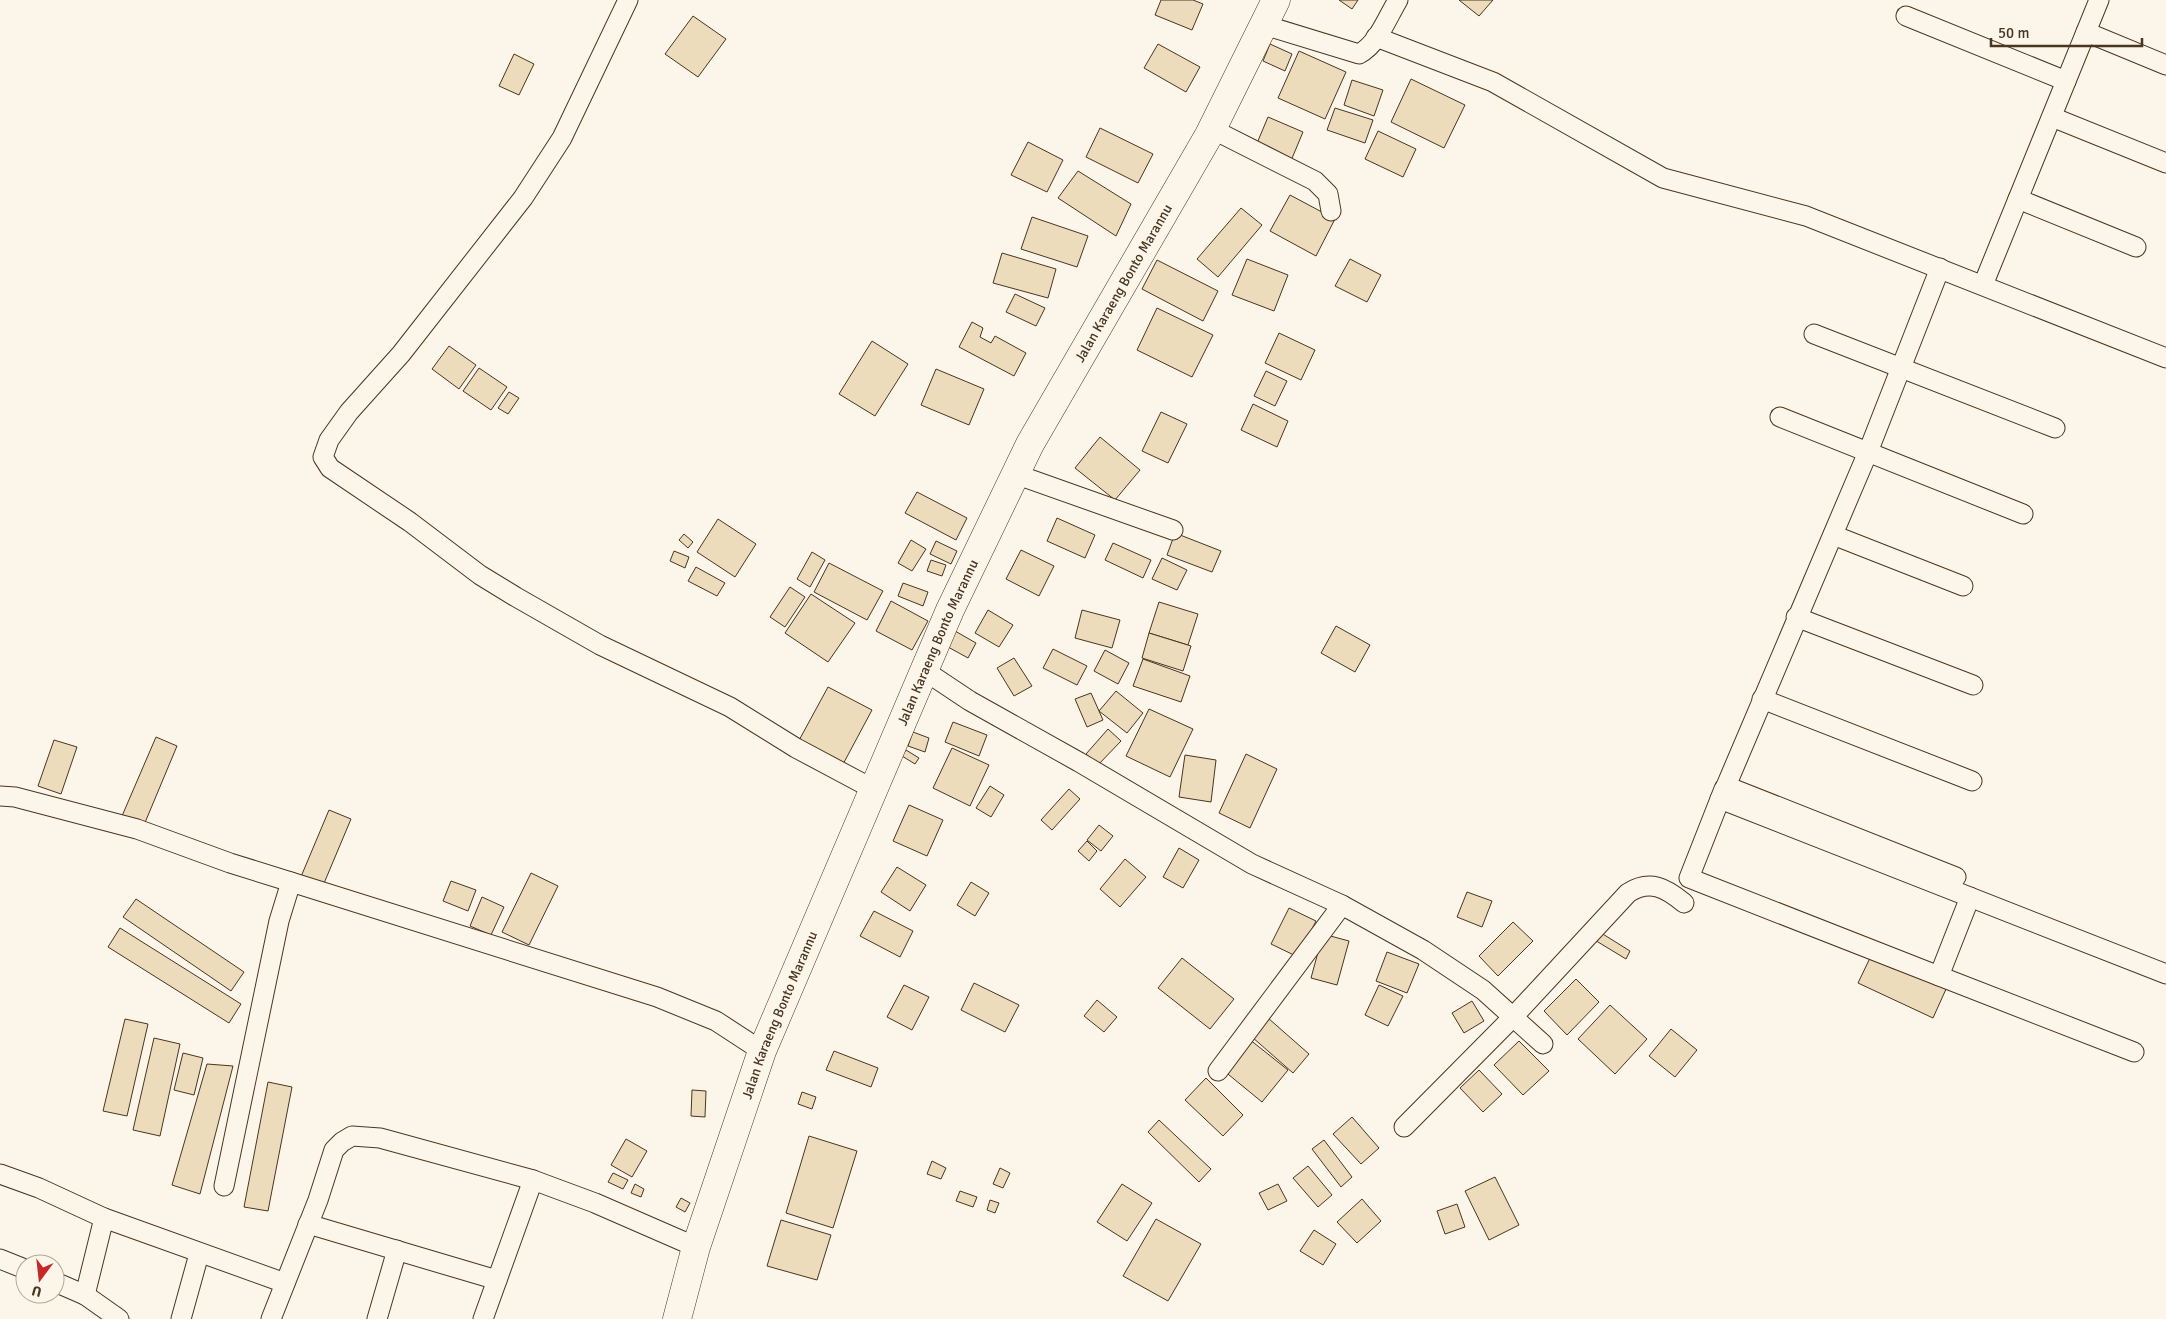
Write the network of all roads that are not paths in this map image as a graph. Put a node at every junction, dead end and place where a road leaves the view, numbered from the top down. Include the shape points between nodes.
1 (628, 0) edge
2 (1276, 0) edge
3 (1398, 0) edge
4 (2099, 0) edge
5 (1906, 16) dead end
6 (1264, 25) junction
7 (2086, 32) junction
8 (1376, 38) junction
9 (2166, 65) edge
10 (2066, 81) junction
11 (2052, 117) junction
12 (1212, 129) junction
13 (2166, 163) edge
14 (2018, 199) junction
15 (1330, 212) dead end
16 (2136, 247) dead end
17 (1940, 268) junction
18 (1983, 285) junction
19 (1814, 334) dead end
20 (2166, 358) edge
21 (1900, 368) junction
22 (1780, 417) dead end
23 (2055, 428) dead end
24 (1868, 452) junction
25 (1015, 474) junction
26 (2023, 514) dead end
27 (1173, 530) dead end
28 (1833, 535) junction
29 (1963, 586) dead end
30 (1796, 617) junction
31 (924, 671) junction
32 (1973, 685) dead end
33 (1762, 699) junction
34 (1972, 781) dead end
35 (873, 789) junction
36 (1723, 792) junction
37 (0, 796) edge
38 (1956, 877) dead end
39 (291, 882) junction
40 (1970, 897) junction
41 (1684, 903) dead end
42 (1342, 905) junction
43 (2166, 974) edge
44 (1939, 976) junction
45 (1513, 1016) junction
46 (1543, 1044) dead end
47 (762, 1051) junction
48 (2134, 1052) dead end
49 (1218, 1071) dead end
50 (1404, 1127) dead end
51 (0, 1174) edge
52 (533, 1180) junction
53 (224, 1186) dead end
54 (104, 1218) junction
55 (308, 1224) junction
56 (696, 1247) junction
57 (397, 1250) junction
58 (199, 1254) junction
59 (0, 1258) edge
60 (15, 1265) edge
61 (498, 1280) junction
62 (285, 1283) junction
63 (65, 1286) edge
64 (85, 1295) junction
65 (119, 1319) edge
66 (182, 1319) edge
67 (271, 1319) edge
68 (377, 1319) edge
69 (484, 1319) edge
70 (677, 1319) edge

1 - 35 street via 562,138 523,198 401,354 348,412 323,458 330,468 487,580 600,645 730,707 796,748
2 - 6 main road, Jalan Karaeng Bonto Marannu
3 - 8 street
4 - 7 street
5 - 10 street
6 - 8 street via 1359,54 1366,51
6 - 12 main road, Jalan Karaeng Bonto Marannu
7 - 9 street
7 - 10 street
8 - 17 street via 1493,82 1663,178 1806,216
10 - 11 street
11 - 13 street
11 - 14 street
12 - 15 street via 1316,181 1328,194
12 - 25 main road, Jalan Karaeng Bonto Marannu via 1050,407
14 - 16 street
14 - 18 street
17 - 18 street
17 - 21 street
18 - 20 street
19 - 21 street
21 - 23 street
21 - 24 street
22 - 24 street
24 - 26 street
24 - 28 street
25 - 27 street
25 - 31 main road, Jalan Karaeng Bonto Marannu
28 - 29 street
28 - 30 street
30 - 32 street
30 - 33 street
31 - 35 main road, Jalan Karaeng Bonto Marannu
31 - 42 street via 970,701 1252,864
33 - 34 street
33 - 36 street
35 - 47 main road, Jalan Karaeng Bonto Marannu
36 - 38 street
36 - 40 street
36 - 44 street via 1689,878
37 - 39 street via 15,797 137,830
39 - 47 street via 658,997 716,1021
39 - 53 street via 279,921
40 - 43 street
40 - 44 street
41 - 45 street via 1666,888 1634,889
42 - 45 street via 1423,950 1483,990
42 - 49 street
44 - 48 street
45 - 46 street
45 - 50 street
47 - 56 main road, Jalan Karaeng Bonto Marannu
51 - 54 street
52 - 55 street via 380,1138 352,1136 334,1150
52 - 56 street
52 - 61 street
54 - 58 street
54 - 64 street
55 - 57 street
55 - 62 street
56 - 70 main road, Jalan Karaeng Bonto Marannu
57 - 61 street
57 - 68 street
58 - 62 street
58 - 66 street
59 - 60 street
61 - 69 street
62 - 67 street
63 - 64 street
64 - 65 street

